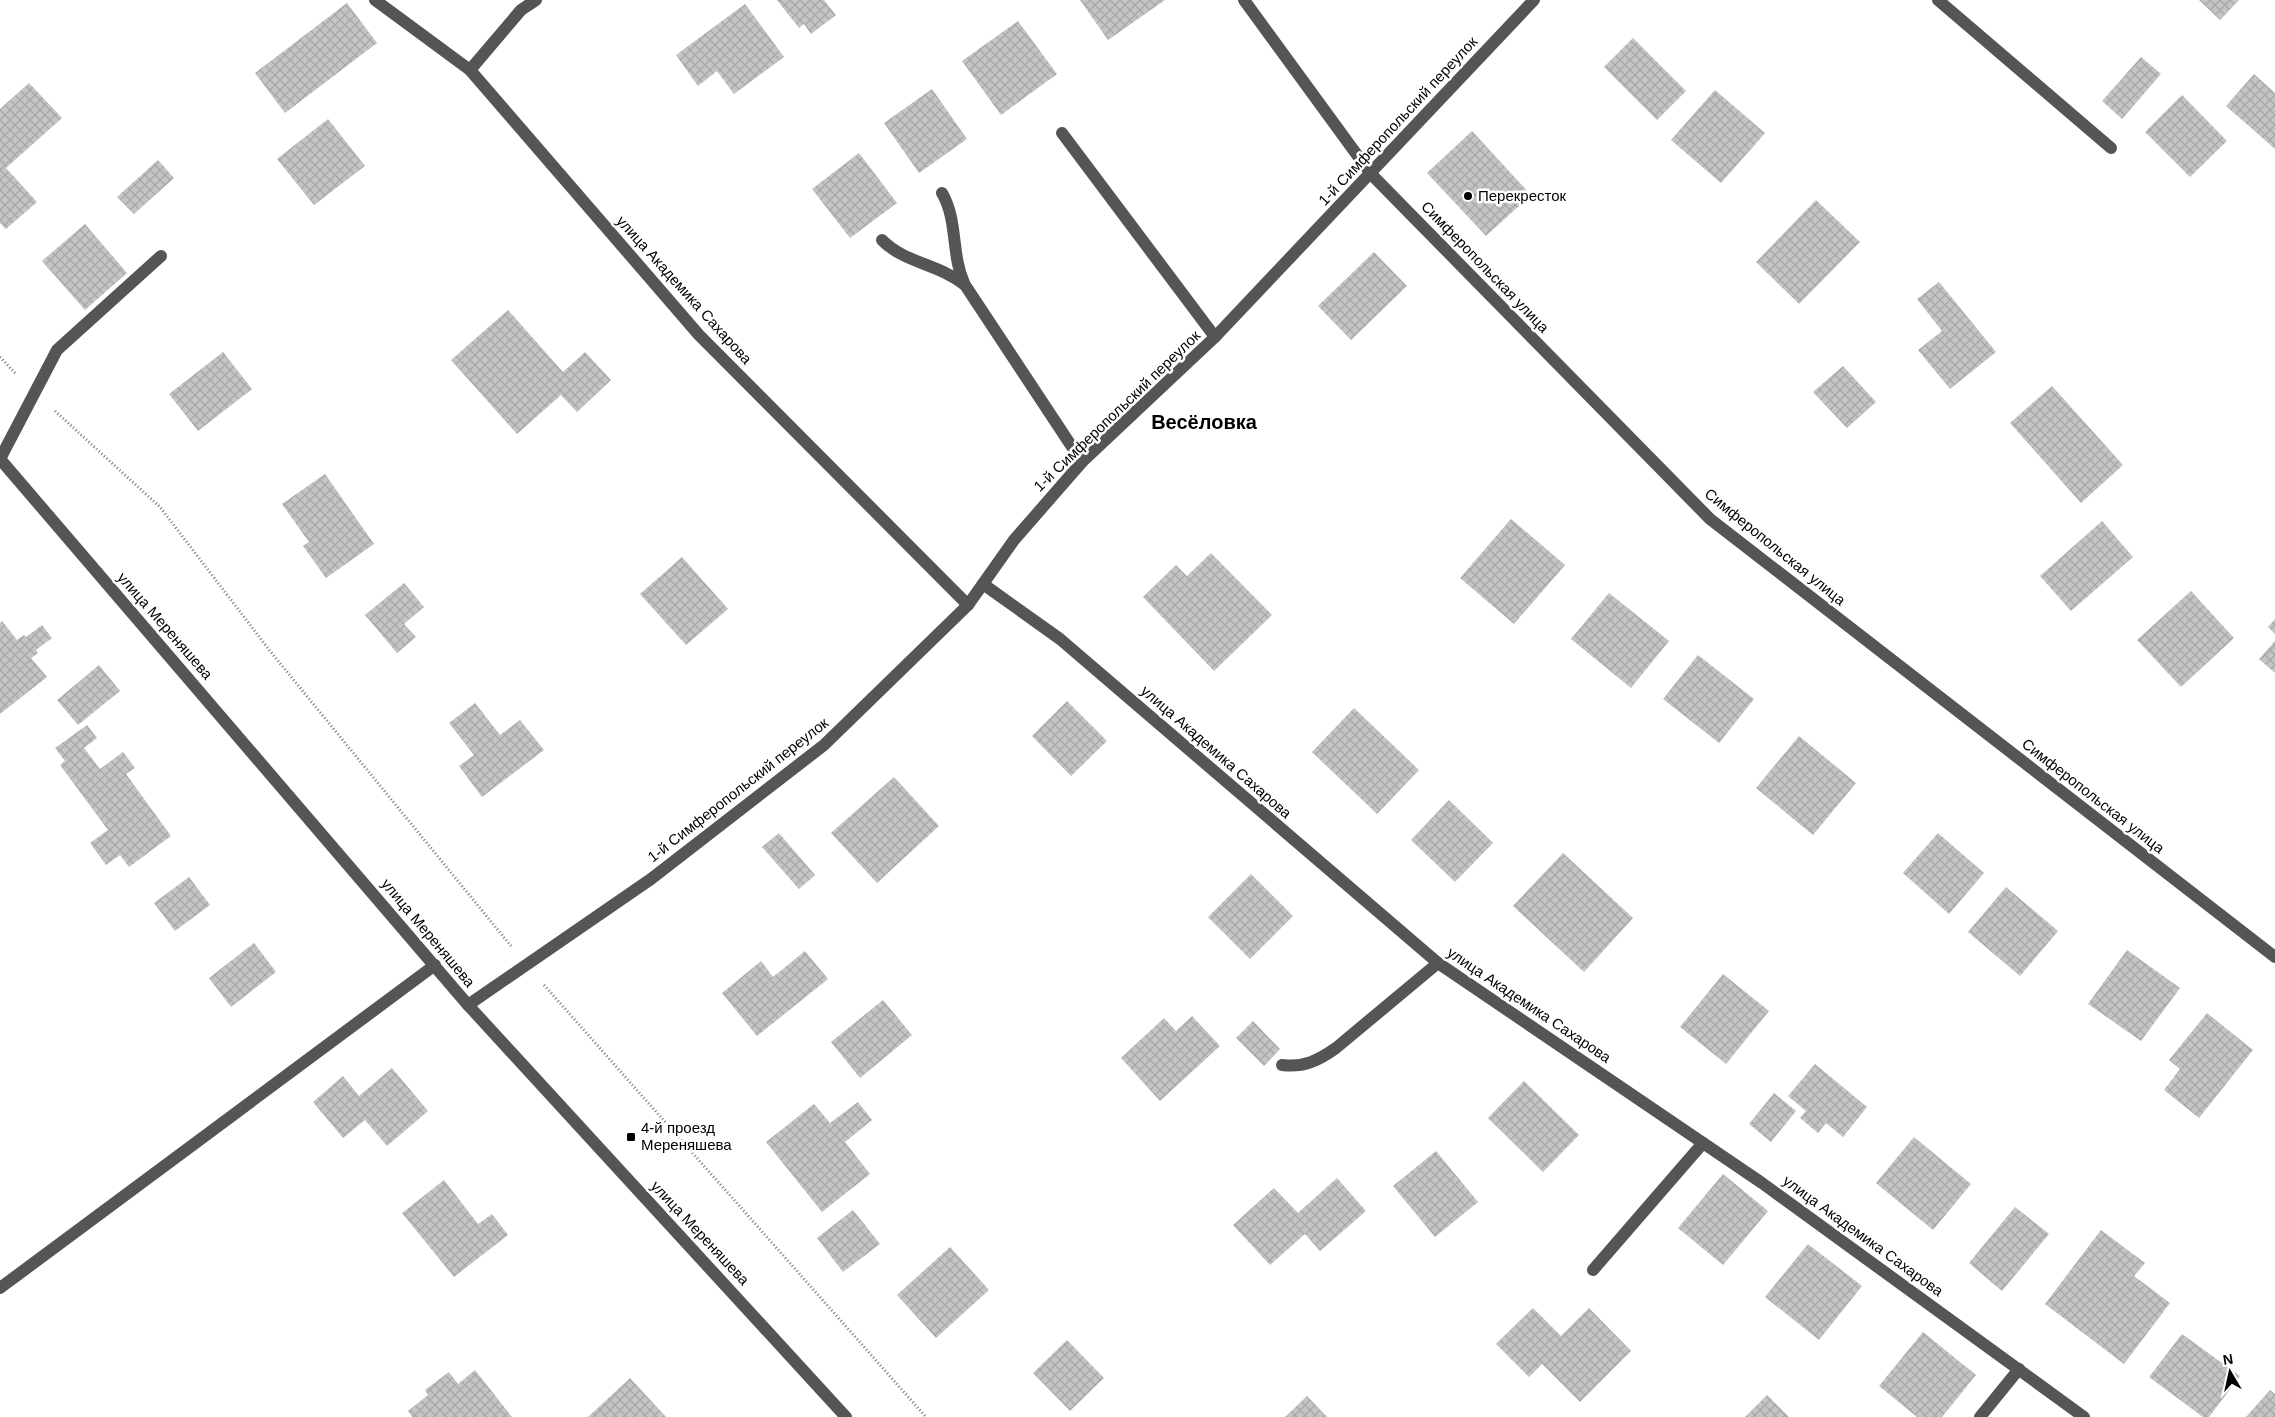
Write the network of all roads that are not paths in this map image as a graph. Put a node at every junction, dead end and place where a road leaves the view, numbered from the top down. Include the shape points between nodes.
1 (375, 0) edge
2 (536, 0) edge
3 (1244, 0) edge
4 (1534, 0) edge
5 (1938, 0) edge
6 (470, 70) junction
7 (1062, 133) dead end
8 (2111, 148) dead end
9 (1371, 174) junction
10 (942, 193) dead end
11 (882, 240) dead end
12 (161, 256) dead end
13 (965, 285) junction
14 (1215, 337) junction
15 (0, 459) edge
16 (1082, 462) junction
17 (983, 584) junction
18 (968, 605) junction
19 (2275, 956) edge
20 (1438, 963) junction
21 (435, 965) junction
22 (468, 1005) junction
23 (1282, 1065) dead end
24 (1703, 1143) junction
25 (1593, 1270) dead end
26 (0, 1288) edge
27 (2019, 1370) junction
28 (846, 1417) edge
29 (1980, 1417) edge
30 (2084, 1417) edge

1 - 6 street, улица Академика Сахарова
2 - 6 street via 521,10
3 - 9 street, Симферопольская улица
4 - 9 street, 1-й Симферопольский переулок
5 - 8 street
6 - 18 street, улица Академика Сахарова via 699,334
7 - 14 street
9 - 14 street, 1-й Симферопольский переулок
9 - 19 street, Симферопольская улица via 1710,519
10 - 13 street via 949,204 954,251
11 - 13 street via 890,249 946,272
12 - 15 street via 57,350
13 - 16 street
14 - 16 street, 1-й Симферопольский переулок
15 - 21 street, улица Мереняшева
16 - 17 street, 1-й Симферопольский переулок via 1014,540
17 - 18 street, 1-й Симферопольский переулок
17 - 20 street, улица Академика Сахарова via 1060,640
18 - 22 street, 1-й Симферопольский переулок via 824,746 651,879
20 - 23 street via 1319,1060 1294,1066
20 - 24 street, улица Академика Сахарова
21 - 22 street, улица Мереняшева
21 - 26 street
22 - 28 street, улица Мереняшева
24 - 25 street
24 - 27 street, улица Академика Сахарова
27 - 29 street
27 - 30 street, улица Академика Сахарова

